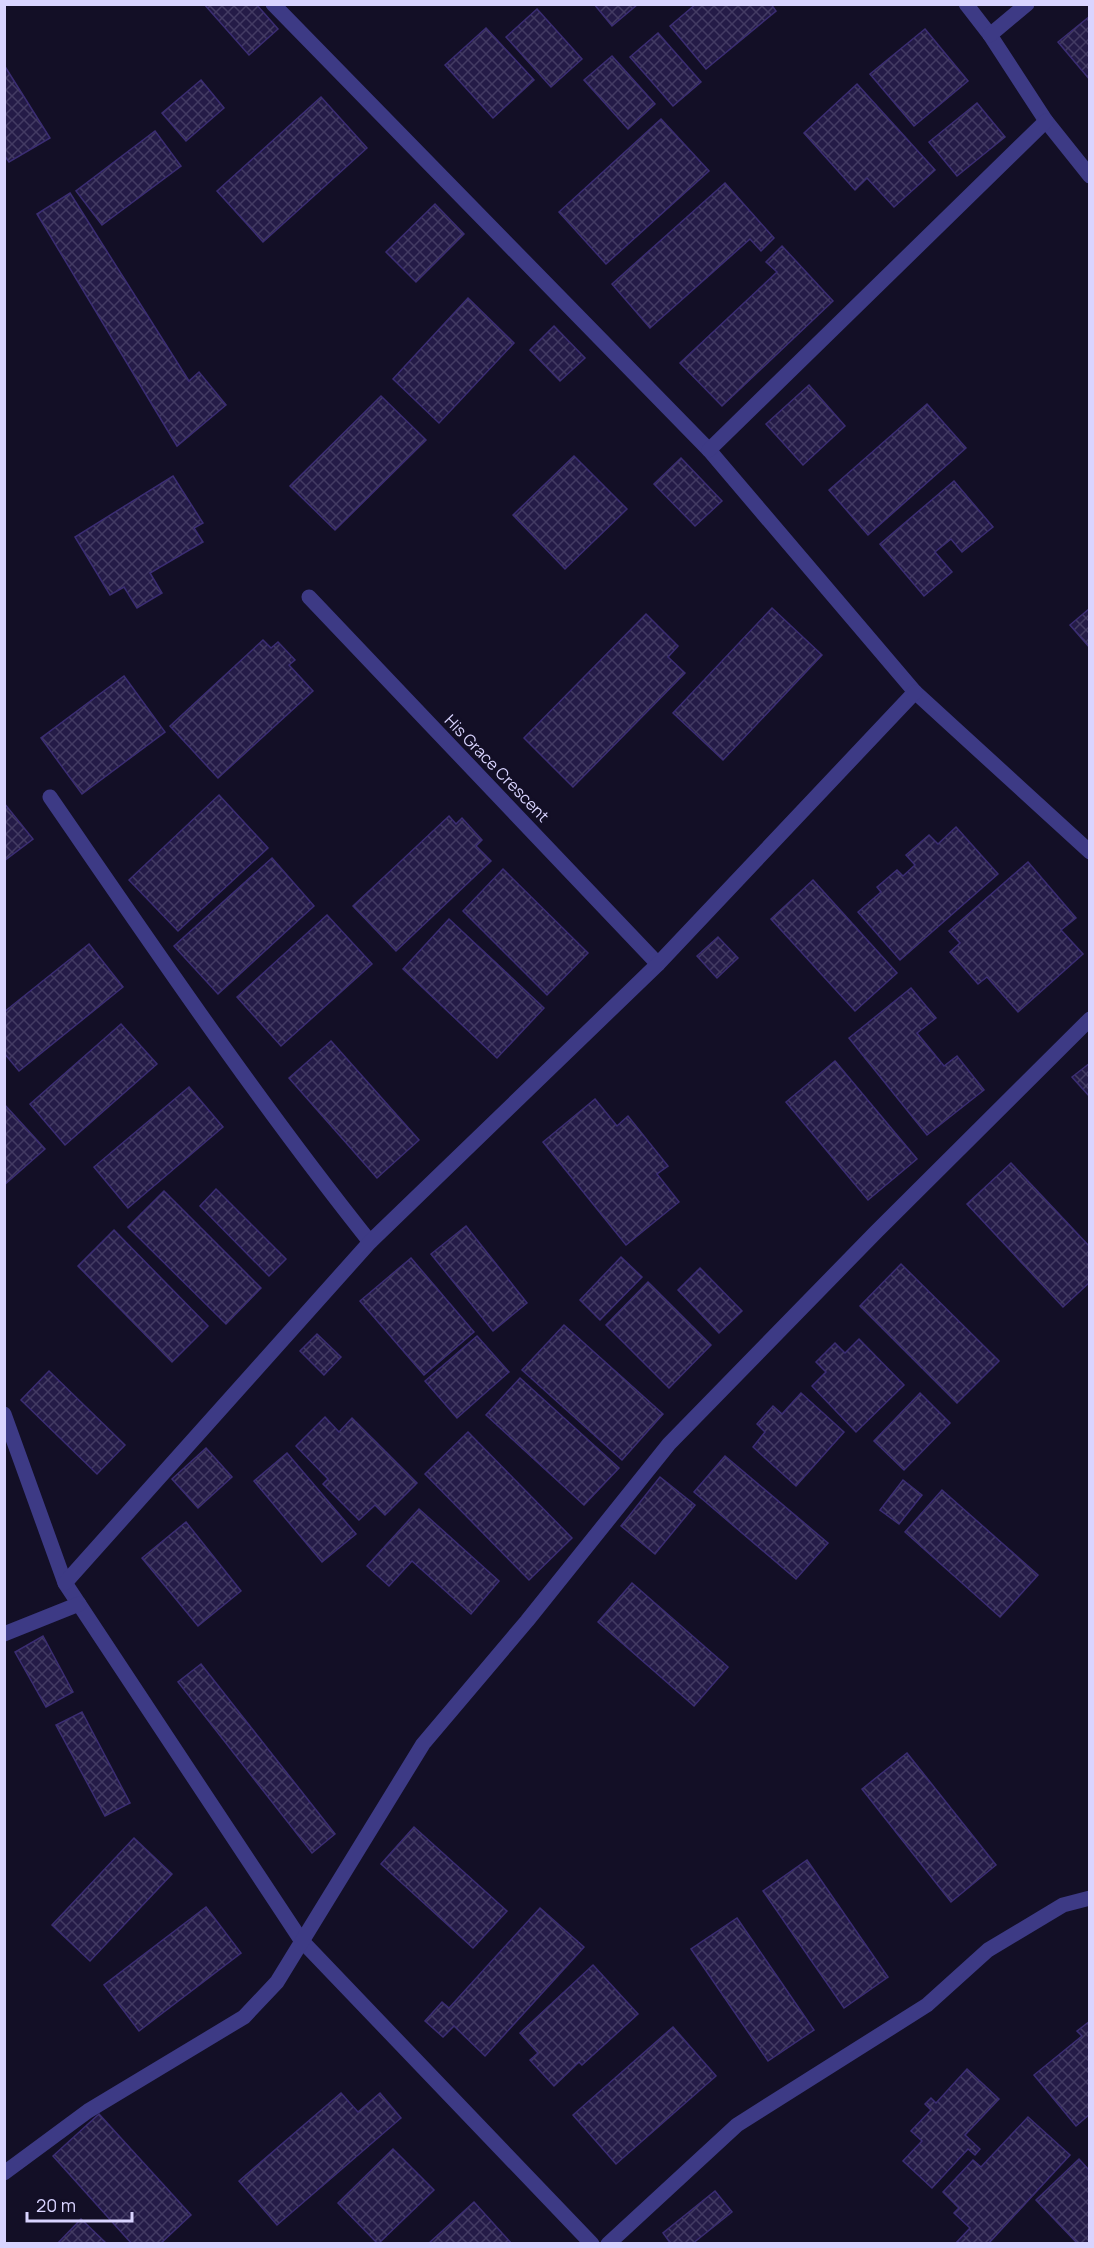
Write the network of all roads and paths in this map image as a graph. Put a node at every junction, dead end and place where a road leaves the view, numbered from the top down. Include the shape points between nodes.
1 (273, 4) edge
2 (966, 4) edge
3 (1027, 4) edge
4 (990, 35) junction
5 (1046, 121) junction
6 (1089, 176) edge
7 (709, 450) junction
8 (309, 597) dead end
9 (915, 692) junction
10 (50, 797) dead end
11 (1089, 852) edge
12 (658, 964) junction
13 (1089, 1019) edge
14 (370, 1242) junction
15 (4, 1414) edge
16 (65, 1583) junction
17 (79, 1604) junction
18 (4, 1635) edge
19 (1089, 1898) edge
20 (301, 1940) junction
21 (4, 2173) edge
22 (592, 2244) edge
23 (608, 2244) edge

1 - 7 street
2 - 4 street
3 - 4 street
4 - 5 street
5 - 6 street
5 - 7 street
7 - 9 street
8 - 12 street, His Grace Crescent
9 - 11 street
9 - 12 street
10 - 14 street via 210,1030 301,1156
12 - 14 street
13 - 20 street via 669,1444 423,1744
14 - 16 street
15 - 16 street
16 - 17 street
17 - 18 street
17 - 20 street
19 - 23 street via 1063,1905 988,1950 927,2005 737,2125
20 - 21 street via 277,1982 244,2018 88,2111
20 - 22 street

